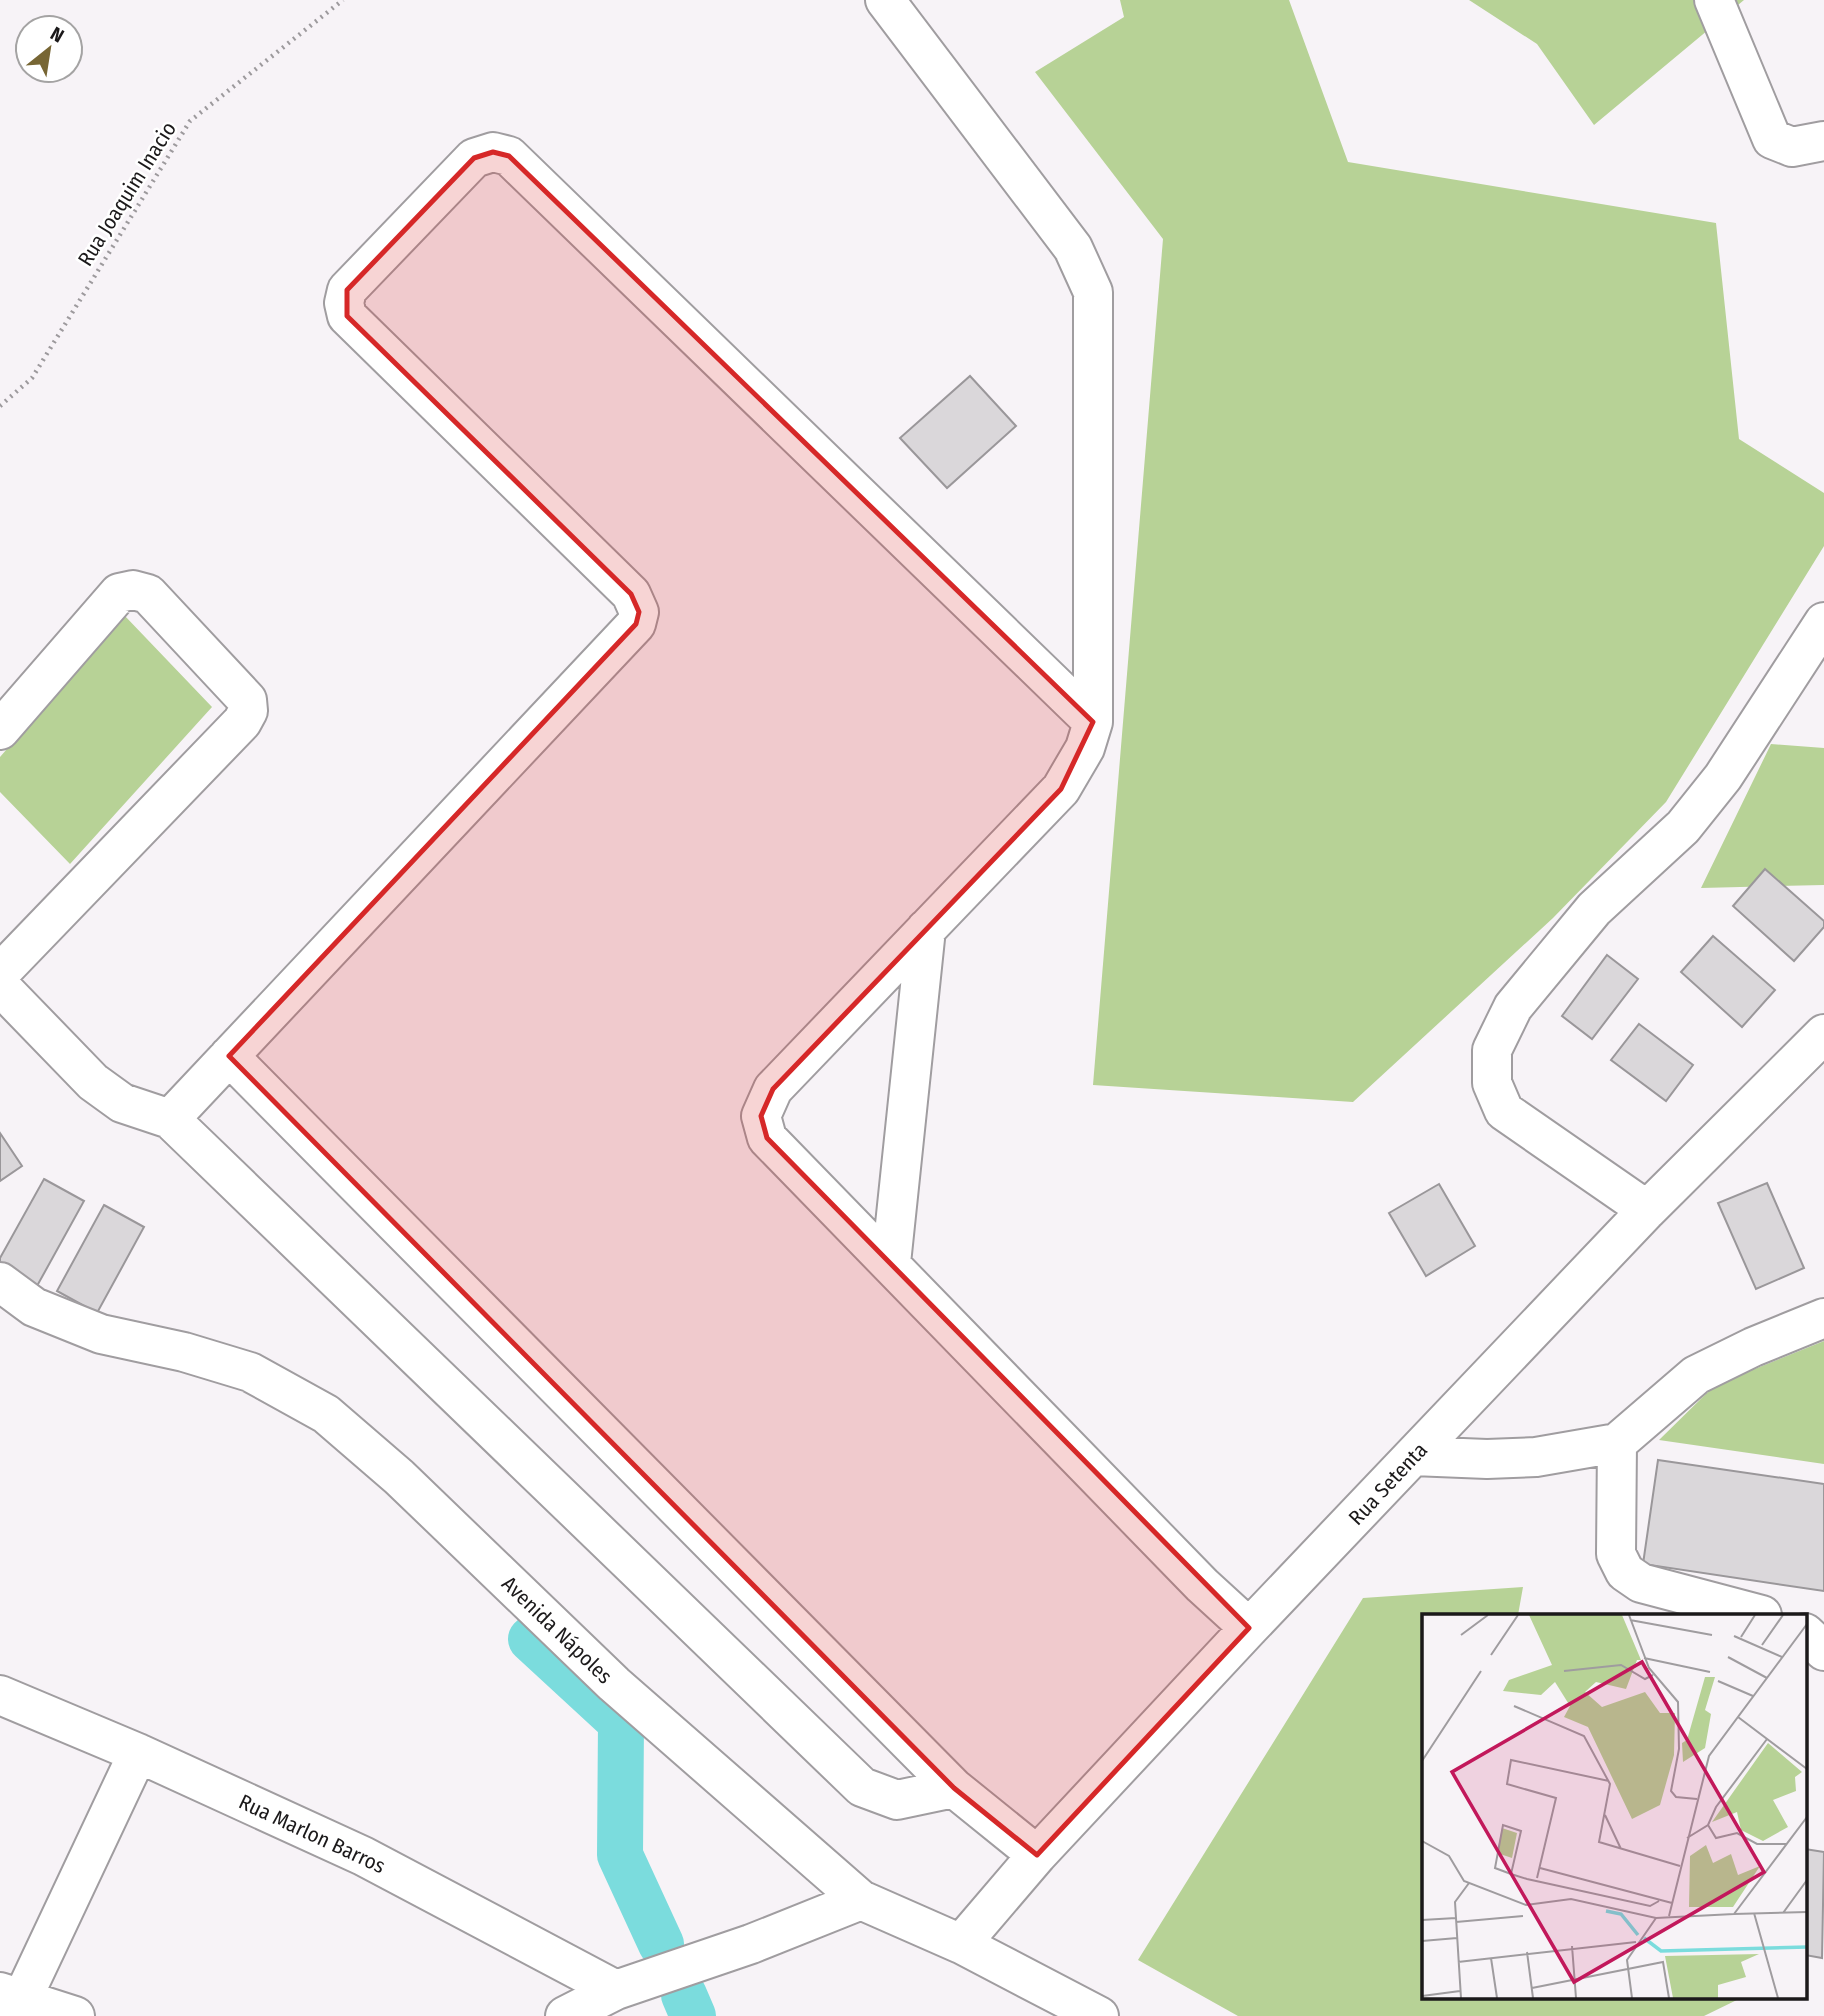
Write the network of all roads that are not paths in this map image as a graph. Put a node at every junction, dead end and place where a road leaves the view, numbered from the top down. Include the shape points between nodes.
1 (885, 0) edge
2 (1714, 0) edge
3 (1824, 141) edge
4 (1824, 622) edge
5 (1093, 722) junction
6 (0, 730) edge
7 (926, 929) junction
8 (0, 973) edge
9 (0, 986) edge
10 (1824, 1034) edge
11 (229, 1056) junction
12 (170, 1119) junction
13 (1647, 1210) junction
14 (891, 1263) junction
15 (0, 1282) edge
16 (1824, 1318) edge
17 (1617, 1443) junction
18 (1413, 1456) junction
19 (1758, 1614) edge
20 (1249, 1629) junction
21 (1806, 1634) edge
22 (1824, 1651) edge
23 (0, 1695) edge
24 (138, 1753) junction
25 (954, 1788) junction
26 (1037, 1855) junction
27 (861, 1900) junction
28 (961, 1944) junction
29 (616, 1990) junction
30 (12, 2002) edge
31 (75, 2016) edge
32 (565, 2016) edge
33 (1099, 2016) edge

1 - 5 street via 1073,248 1093,292
2 - 3 street via 1772,139 1792,147
4 - 13 street via 1723,777 1683,827 1594,909 1513,1007 1492,1050 1492,1083 1504,1111
5 - 7 street via 1085,748 1061,789
5 - 11 street via 509,156 493,152 474,158 346,290 347,316 631,594 639,612 636,624
6 - 8 street via 119,593 133,590 148,594 247,700 242,722
7 - 14 street
7 - 14 street via 773,1089 761,1116 767,1138
9 - 12 street via 93,1082 122,1103
10 - 13 street, Rua Setenta
11 - 12 street
11 - 25 street
12 - 25 street via 862,1787 897,1800
13 - 18 street, Rua Setenta
14 - 20 street
15 - 27 street, Avenida Nápoles via 34,1307 101,1334 250,1372 326,1414 399,1477 614,1684
16 - 17 street via 1696,1375
17 - 18 street via 1536,1457
17 - 19 street via 1616,1554 1625,1572 1641,1583
18 - 20 street, Rua Setenta
20 - 26 street, Rua Setenta
21 - 22 street
23 - 24 street, Rua Marlon Barros
24 - 29 street, Rua Marlon Barros via 363,1856
24 - 30 street
25 - 26 street
26 - 28 street, Rua Setenta
27 - 28 street, Avenida Nápoles
27 - 29 street
28 - 33 street, Avenida Nápoles
29 - 32 street
30 - 31 street

